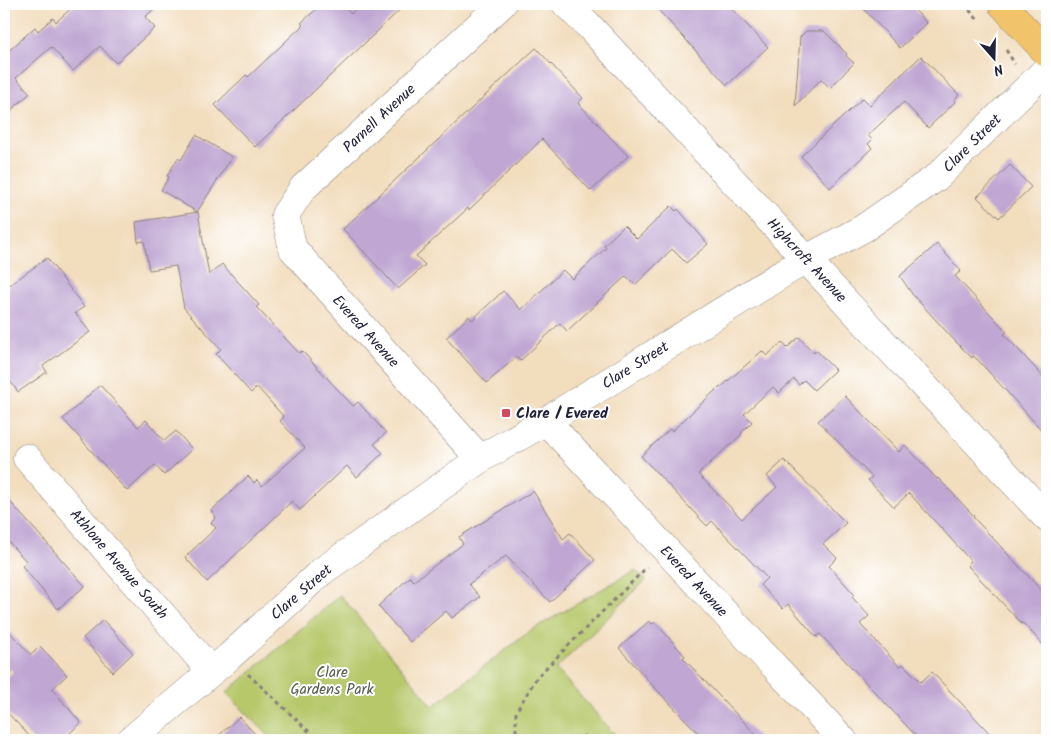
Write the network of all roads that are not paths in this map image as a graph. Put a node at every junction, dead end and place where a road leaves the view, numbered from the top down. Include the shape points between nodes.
1 (502, 4) edge
2 (566, 4) edge
3 (1002, 4) edge
4 (1047, 53) edge
5 (1047, 69) edge
6 (293, 246) joint
7 (806, 259) junction
8 (546, 421) junction
9 (27, 458) dead end
10 (480, 459) junction
11 (1047, 518) edge
12 (221, 664) junction
13 (131, 740) edge
14 (843, 740) edge

1 - 6 street, Parnell Avenue via 303,188 286,214
2 - 7 street, Highcroft Avenue
3 - 4 main road
5 - 7 street, Clare Street via 937,177 864,228
6 - 10 street, Evered Avenue
7 - 8 street, Clare Street
7 - 11 street, Highcroft Avenue
8 - 10 street, Clare Street
8 - 14 street, Evered Avenue
9 - 12 street, Athlone Avenue South
10 - 12 street, Clare Street via 321,572
12 - 13 street, Clare Street

